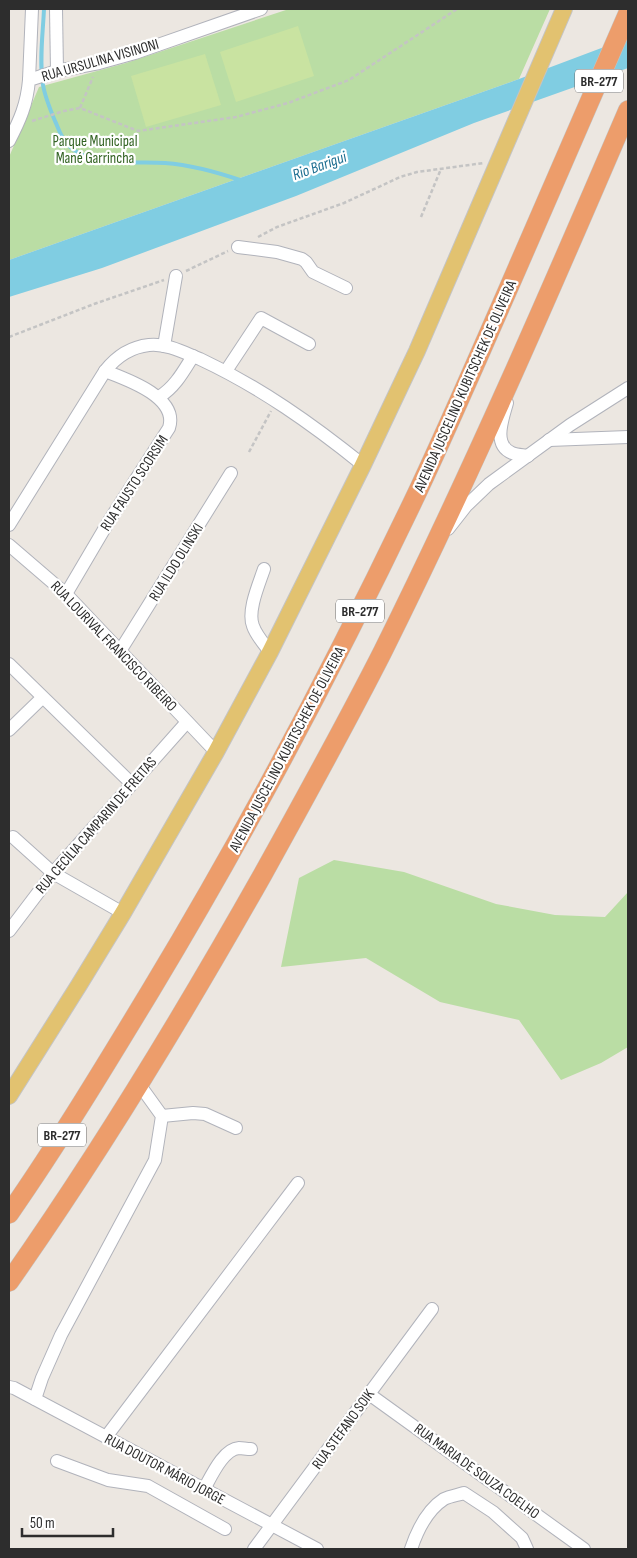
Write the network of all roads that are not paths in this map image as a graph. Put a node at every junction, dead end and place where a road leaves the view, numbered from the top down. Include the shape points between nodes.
1 (32, 9) edge
2 (56, 9) edge
3 (226, 9) edge
4 (261, 9) edge
5 (564, 9) edge
6 (628, 13) edge
7 (242, 16) junction
8 (43, 76) junction
9 (628, 110) edge
10 (9, 141) edge
11 (238, 247) dead end
12 (176, 276) dead end
13 (346, 288) dead end
14 (310, 344) dead end
15 (164, 346) junction
16 (521, 355) junction
17 (193, 356) junction
18 (105, 371) junction
19 (226, 371) junction
20 (628, 388) edge
21 (159, 397) junction
22 (628, 437) edge
23 (549, 440) junction
24 (528, 456) junction
25 (364, 465) junction
26 (231, 473) dead end
27 (9, 525) edge
28 (9, 544) edge
29 (433, 549) junction
30 (264, 569) dead end
31 (66, 594) junction
32 (120, 651) junction
33 (270, 652) junction
34 (9, 664) edge
35 (42, 698) junction
36 (187, 722) junction
37 (9, 730) edge
38 (216, 752) junction
39 (131, 783) junction
40 (13, 837) dead end
41 (52, 873) junction
42 (122, 913) junction
43 (9, 931) edge
44 (139, 1084) junction
45 (9, 1096) edge
46 (162, 1116) junction
47 (236, 1128) dead end
48 (298, 1183) dead end
49 (9, 1214) edge
50 (13, 1276) edge
51 (9, 1295) edge
52 (432, 1309) dead end
53 (10, 1386) edge
54 (370, 1394) junction
55 (35, 1400) junction
56 (106, 1437) junction
57 (250, 1449) dead end
58 (57, 1460) dead end
59 (161, 1466) junction
60 (148, 1486) junction
61 (204, 1489) junction
62 (272, 1526) junction
63 (225, 1529) dead end
64 (254, 1549) edge
65 (317, 1549) edge
66 (411, 1549) edge
67 (526, 1549) edge
68 (584, 1549) edge

1 - 8 street
2 - 8 street
3 - 7 street
4 - 7 street, RUA URSULINA VISINONI
5 - 25 main road via 417,351
6 - 49 highway, AVENIDA JUSCELINO KUBITSCHEK DE OLIVEIRA / BR-277 via 422,482 347,638 247,825 170,959
7 - 8 street, RUA URSULINA VISINONI via 135,53
8 - 10 street, RUA URSULINA VISINONI via 28,95
9 - 16 highway, BR-277
11 - 13 street via 302,259 313,272
12 - 15 street
14 - 19 street via 261,318
15 - 17 street
15 - 18 street via 150,344 126,352
16 - 24 street via 500,434 506,450
16 - 29 highway, BR-277
17 - 19 street
17 - 21 street via 176,382
18 - 21 street
18 - 27 street
19 - 25 street via 316,427
20 - 23 street
21 - 31 street, RUA FAUSTO SCORSIM via 171,419 169,428
22 - 23 street
23 - 24 street
24 - 29 street via 477,494
25 - 33 main road
26 - 32 street, RUA ILDO OLINSKI
28 - 31 street, RUA LOURIVAL FRANCISCO RIBEIRO
29 - 44 highway, BR-277 via 298,811 190,1002
30 - 33 street via 251,612 255,632
31 - 32 street, RUA LOURIVAL FRANCISCO RIBEIRO
32 - 36 street, RUA LOURIVAL FRANCISCO RIBEIRO
33 - 38 main road
34 - 35 street
35 - 37 street
35 - 39 street
36 - 38 street, RUA LOURIVAL FRANCISCO RIBEIRO
36 - 39 street, RUA CECÍLIA CAMPARIN DE FREITAS
38 - 42 main road
39 - 41 street, RUA CECÍLIA CAMPARIN DE FREITAS
40 - 41 street
41 - 42 street
41 - 43 street, RUA CECÍLIA CAMPARIN DE FREITAS
42 - 45 main road
44 - 46 street
44 - 50 highway, BR-277
46 - 47 street via 205,1114
46 - 55 street via 154,1160 61,1335
48 - 56 street
50 - 51 street
52 - 54 street, RUA STEFANO SOIK
53 - 55 street, RUA DOUTOR MÁRIO JORGE
54 - 62 street, RUA STEFANO SOIK
54 - 68 street, RUA MARIA DE SOUZA COELHO
55 - 56 street, RUA DOUTOR MÁRIO JORGE
56 - 59 street, RUA DOUTOR MÁRIO JORGE
57 - 61 street via 237,1448 228,1453
58 - 60 street via 108,1480
59 - 60 street
59 - 61 street, RUA DOUTOR MÁRIO JORGE
60 - 63 street
61 - 62 street, RUA DOUTOR MÁRIO JORGE
62 - 64 street, RUA STEFANO SOIK
62 - 65 street, RUA DOUTOR MÁRIO JORGE
66 - 67 street via 418,1529 434,1508 445,1499 464,1493 493,1512 522,1538

